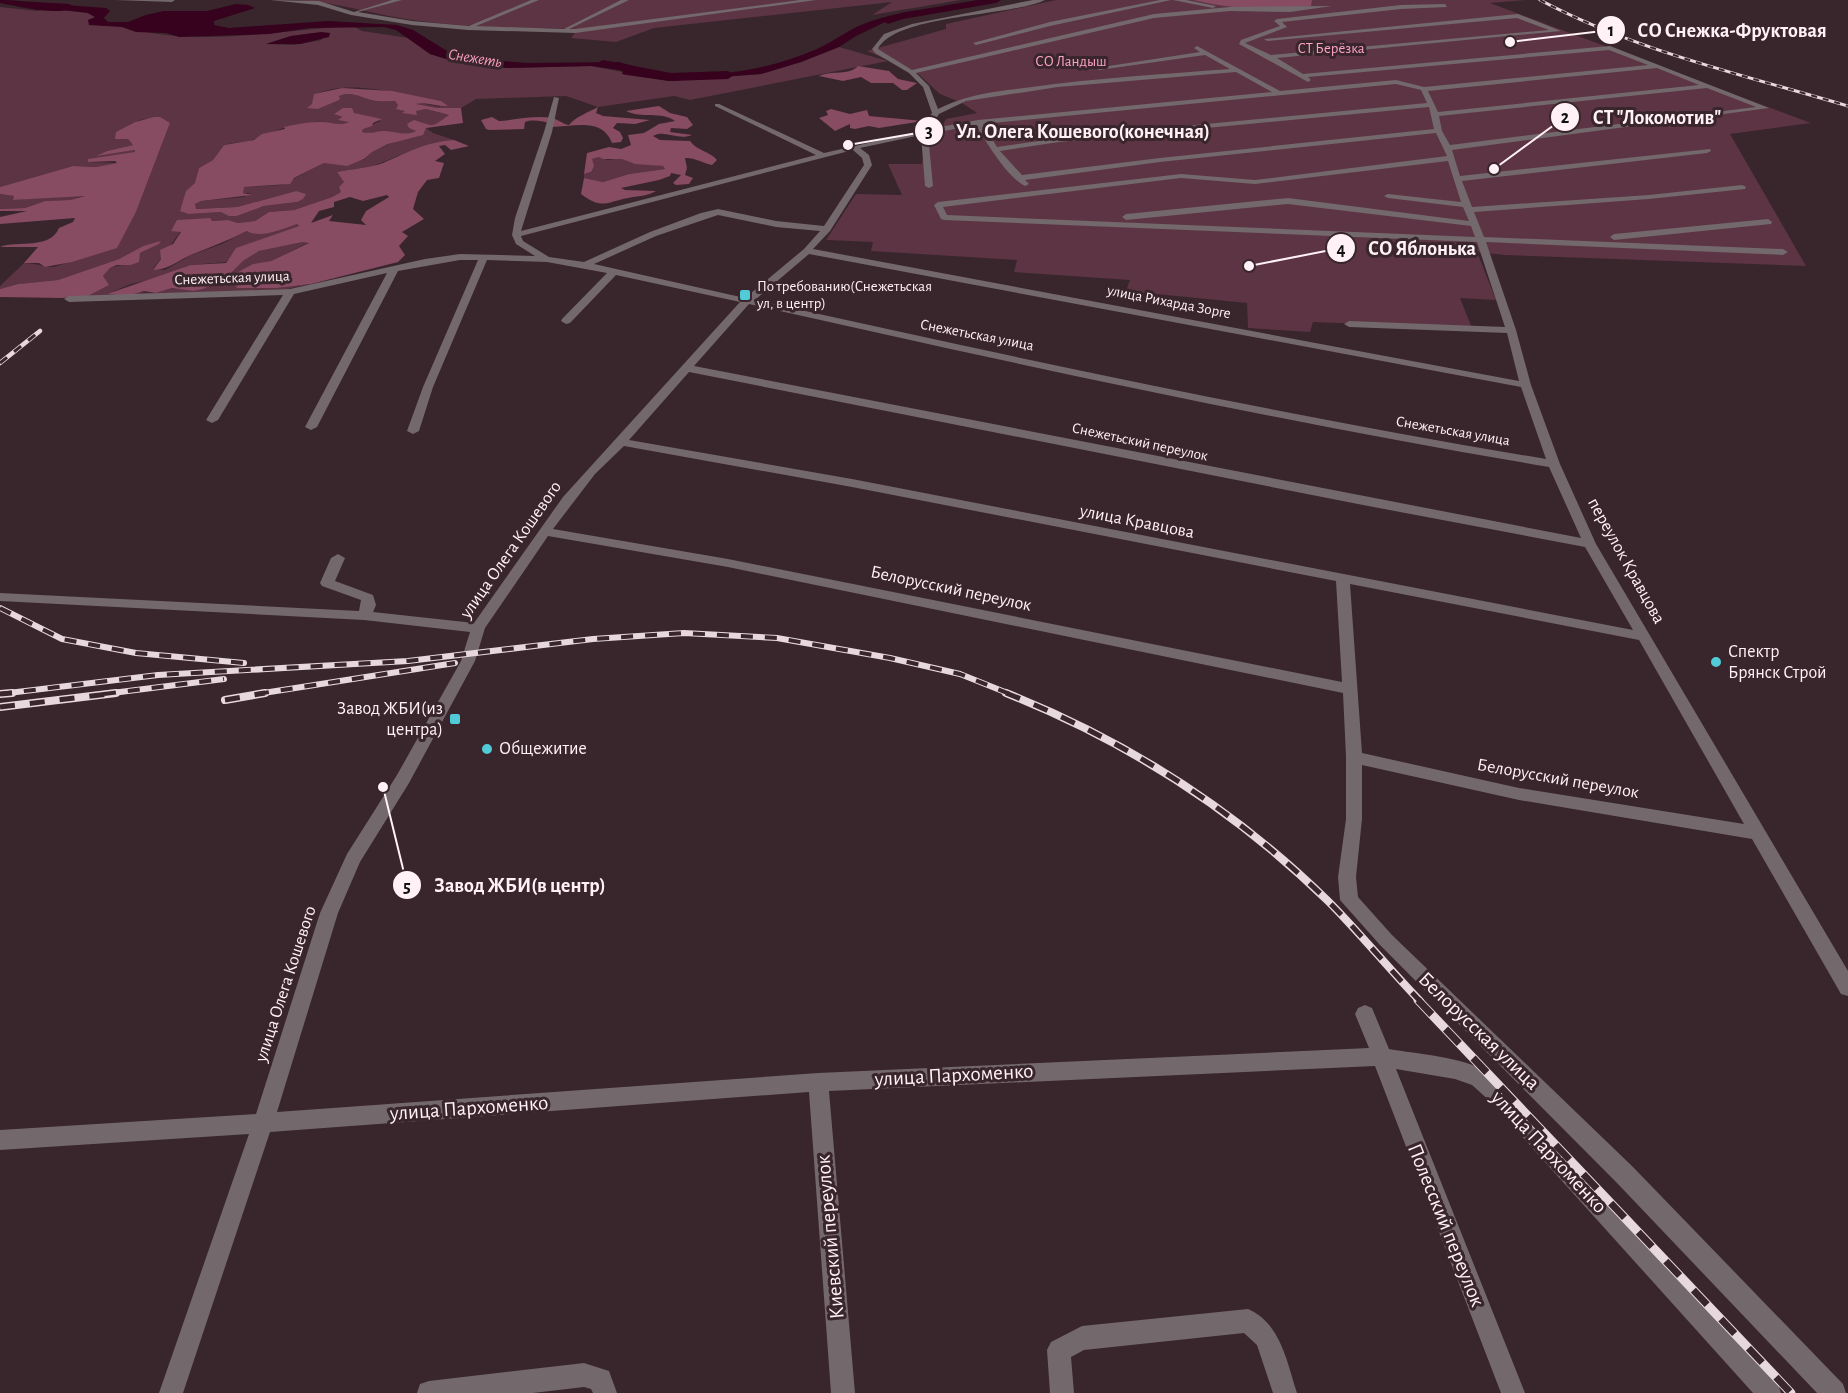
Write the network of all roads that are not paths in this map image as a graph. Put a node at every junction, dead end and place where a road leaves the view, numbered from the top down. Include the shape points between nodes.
1 (118, 0) edge
2 (172, 0) edge
3 (273, 0) edge
4 (399, 0) edge
5 (536, 0) edge
6 (626, 0) edge
7 (813, 0) edge
8 (1042, 0) edge
9 (1168, 0) edge
10 (1176, 0) edge
11 (1320, 0) edge
12 (1329, 6) junction
13 (1446, 6) dead end
14 (1230, 9) junction
15 (351, 13) junction
16 (1349, 13) junction
17 (1050, 24) junction
18 (1391, 27) junction
19 (468, 28) junction
20 (559, 31) junction
21 (1075, 34) junction
22 (1250, 40) junction
23 (976, 43) dead end
24 (1426, 44) junction
25 (1192, 45) dead end
26 (1436, 48) dead end
27 (1206, 53) junction
28 (1446, 53) dead end
29 (1270, 57) junction
30 (1465, 62) junction
31 (1660, 66) junction
32 (1099, 68) dead end
33 (1238, 70) junction
34 (1483, 70) dead end
35 (911, 72) junction
36 (1492, 74) dead end
37 (1301, 76) junction
38 (1510, 81) junction
39 (1708, 86) junction
40 (1324, 89) junction
41 (1425, 89) junction
42 (1278, 93) junction
43 (556, 98) dead end
44 (717, 105) dead end
45 (1431, 105) junction
46 (936, 113) junction
47 (1435, 114) junction
48 (978, 122) junction
49 (1438, 131) junction
50 (924, 132) junction
51 (854, 147) junction
52 (1448, 148) junction
53 (995, 150) junction
54 (1707, 151) dead end
55 (822, 155) junction
56 (1450, 158) junction
57 (1019, 178) junction
58 (1459, 179) junction
59 (929, 186) dead end
60 (1742, 187) dead end
61 (1033, 193) junction
62 (1388, 196) dead end
63 (1468, 208) junction
64 (1768, 222) dead end
65 (1090, 223) junction
66 (1476, 224) junction
67 (827, 229) junction
68 (516, 235) junction
69 (1481, 240) junction
70 (1563, 243) junction
71 (807, 250) junction
72 (1784, 252) dead end
73 (484, 257) junction
74 (547, 259) junction
75 (585, 265) junction
76 (394, 269) junction
77 (612, 273) junction
78 (290, 292) junction
79 (69, 299) dead end
80 (746, 302) junction
81 (566, 321) dead end
82 (1350, 324) dead end
83 (1511, 330) junction
84 (686, 368) junction
85 (1526, 385) junction
86 (213, 420) dead end
87 (311, 427) dead end
88 (413, 431) dead end
89 (621, 442) junction
90 (1554, 464) junction
91 (545, 532) junction
92 (1590, 544) junction
93 (338, 558) dead end
94 (1343, 579) junction
95 (0, 597) edge
96 (364, 616) junction
97 (478, 628) junction
98 (1645, 637) junction
99 (1349, 689) junction
100 (1354, 758) junction
101 (1757, 833) junction
102 (1848, 988) edge
103 (1365, 1014) dead end
104 (1380, 1058) junction
105 (818, 1082) junction
106 (263, 1123) junction
107 (0, 1140) edge
108 (171, 1393) edge
109 (429, 1393) edge
110 (605, 1393) edge
111 (843, 1393) edge
112 (1062, 1393) edge
113 (1285, 1393) edge
114 (1513, 1393) edge
115 (1769, 1393) edge
116 (1834, 1393) edge

1 - 2 street
3 - 15 street via 319,3
4 - 15 street
5 - 19 street
6 - 20 street
7 - 20 street
8 - 35 street via 914,25 878,42 877,52
9 - 17 street
10 - 14 street
11 - 12 street
12 - 14 street via 1274,11
12 - 16 street
13 - 16 street
14 - 21 street via 1154,15
15 - 19 street
16 - 22 street via 1277,21 1285,26
17 - 21 street
17 - 23 street
18 - 22 street
18 - 24 street
18 - 24 street via 1518,16 1558,31
19 - 20 street
21 - 35 street
22 - 29 street via 1242,44
24 - 26 street
24 - 29 street
25 - 27 street
27 - 32 street
27 - 33 street
28 - 30 street
29 - 37 street
30 - 31 street via 1610,48
30 - 34 street
30 - 37 street
31 - 38 street
31 - 39 street
33 - 42 street
33 - 46 street via 986,95 964,99
35 - 46 street via 926,86
36 - 38 street
37 - 40 street
38 - 41 street
39 - 47 street
39 - 52 street via 1765,108
40 - 41 street via 1396,82
40 - 42 street
41 - 45 street, переулок Кравцова
42 - 48 street
43 - 68 street
44 - 55 street
45 - 47 street, переулок Кравцова
45 - 53 street via 1059,140
46 - 50 street
47 - 49 street, переулок Кравцова
48 - 50 street
48 - 53 street
49 - 52 street, переулок Кравцова
49 - 57 street
50 - 51 street
50 - 59 street
51 - 55 street
51 - 67 street, улица Олега Кошевого via 866,157 868,165
52 - 56 street, переулок Кравцова
53 - 57 street
54 - 58 street
55 - 68 street
56 - 58 street, переулок Кравцова
56 - 61 street via 1255,182 1181,176
57 - 61 street
58 - 63 street, переулок Кравцова
60 - 63 street
61 - 65 street via 938,205 944,217
62 - 63 street
63 - 66 street, переулок Кравцова
64 - 70 street
65 - 66 street via 1288,201
65 - 69 street
66 - 69 street, переулок Кравцова
67 - 71 street, улица Олега Кошевого
67 - 75 street via 718,212 653,234
68 - 74 street via 519,242
69 - 70 street
69 - 83 street, переулок Кравцова
70 - 72 street
71 - 80 street, улица Олега Кошевого
71 - 85 street, улица Рихарда Зорге
73 - 74 street, Снежетьская улица
73 - 76 street, Снежетьская улица
73 - 88 street
74 - 75 street, Снежетьская улица
75 - 77 street, Снежетьская улица
76 - 78 street, Снежетьская улица
76 - 87 street
77 - 80 street, Снежетьская улица
77 - 81 street
78 - 79 street, Снежетьская улица
78 - 86 street
80 - 84 street, улица Олега Кошевого
80 - 90 street, Снежетьская улица via 1387,435
82 - 83 street
83 - 85 street, переулок Кравцова
84 - 89 street, улица Олега Кошевого
84 - 92 street, Снежетьский переулок via 1386,508
85 - 90 street, переулок Кравцова
89 - 91 street, улица Олега Кошевого via 591,471
89 - 94 street, улица Кравцова
90 - 92 street, переулок Кравцова
91 - 97 street, улица Олега Кошевого
91 - 99 street, Белорусский переулок via 728,563
92 - 98 street, переулок Кравцова
93 - 96 street via 327,583 368,598
94 - 98 street, улица Кравцова
94 - 99 street, Белорусская улица
95 - 96 street
96 - 97 street
97 - 106 street, улица Олега Кошевого via 468,661 353,860 329,913
98 - 101 street, переулок Кравцова
99 - 100 street, Белорусская улица
100 - 101 street, Белорусский переулок via 1519,794
100 - 116 street, Белорусская улица via 1349,900 1625,1175
101 - 102 street, переулок Кравцова
103 - 104 street
104 - 105 street, улица Пархоменко
104 - 114 street, Полесский переулок
104 - 115 street, улица Пархоменко via 1455,1070 1479,1078
105 - 106 street, улица Пархоменко
105 - 111 street, Киевский переулок
106 - 107 street, улица Пархоменко
106 - 108 street, улица Олега Кошевого
109 - 110 street via 584,1376 600,1380
112 - 113 street via 1059,1350 1082,1338 1248,1321 1266,1338

